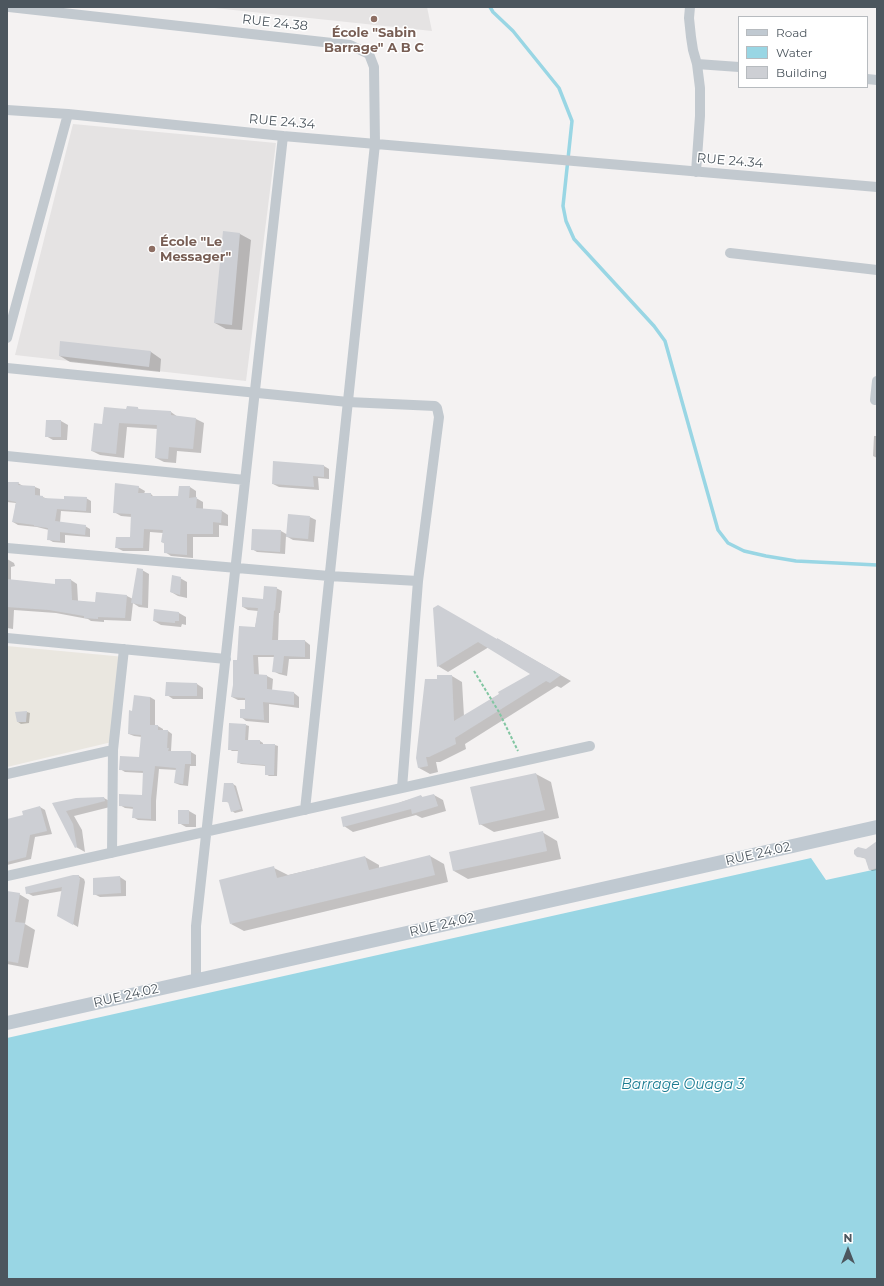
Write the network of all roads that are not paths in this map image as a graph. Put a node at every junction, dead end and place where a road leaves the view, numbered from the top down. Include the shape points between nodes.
1 (9, 7) edge
2 (690, 7) edge
3 (697, 64) junction
4 (738, 67) edge
5 (7, 110) edge
6 (68, 114) junction
7 (283, 136) junction
8 (375, 144) junction
9 (696, 172) junction
10 (877, 187) edge
11 (730, 253) dead end
12 (877, 270) edge
13 (7, 338) edge
14 (7, 368) edge
15 (877, 381) edge
16 (255, 392) junction
17 (875, 400) dead end
18 (348, 402) junction
19 (7, 456) edge
20 (245, 480) junction
21 (7, 548) edge
22 (236, 568) junction
23 (329, 576) junction
24 (418, 581) junction
25 (7, 638) edge
26 (124, 649) junction
27 (226, 659) junction
28 (590, 746) dead end
29 (113, 750) junction
30 (7, 774) edge
31 (402, 788) junction
32 (305, 810) junction
33 (877, 827) edge
34 (207, 832) junction
35 (112, 853) junction
36 (7, 876) edge
37 (196, 980) junction
38 (7, 1023) edge

1 - 8 street, RUE 24.38 via 350,45 369,54 374,67
2 - 3 street via 691,37
3 - 4 street
3 - 9 street via 700,116
5 - 6 street, RUE 24.34
6 - 7 street, RUE 24.34
6 - 13 street
7 - 8 street, RUE 24.34
7 - 16 street
8 - 9 street, RUE 24.34
8 - 18 street
9 - 10 street, RUE 24.34
11 - 12 street
14 - 16 street
15 - 17 street
16 - 18 street
16 - 20 street
18 - 23 street
18 - 24 street via 434,406 439,410
19 - 20 street
20 - 22 street
21 - 22 street
22 - 23 street
22 - 27 street
23 - 24 street
23 - 32 street
24 - 31 street
25 - 26 street
26 - 27 street
26 - 29 street
27 - 34 street
28 - 31 street
29 - 30 street
29 - 35 street
31 - 32 street
32 - 34 street
33 - 37 street, RUE 24.02
34 - 35 street
34 - 37 street via 196,926
35 - 36 street
37 - 38 street, RUE 24.02

